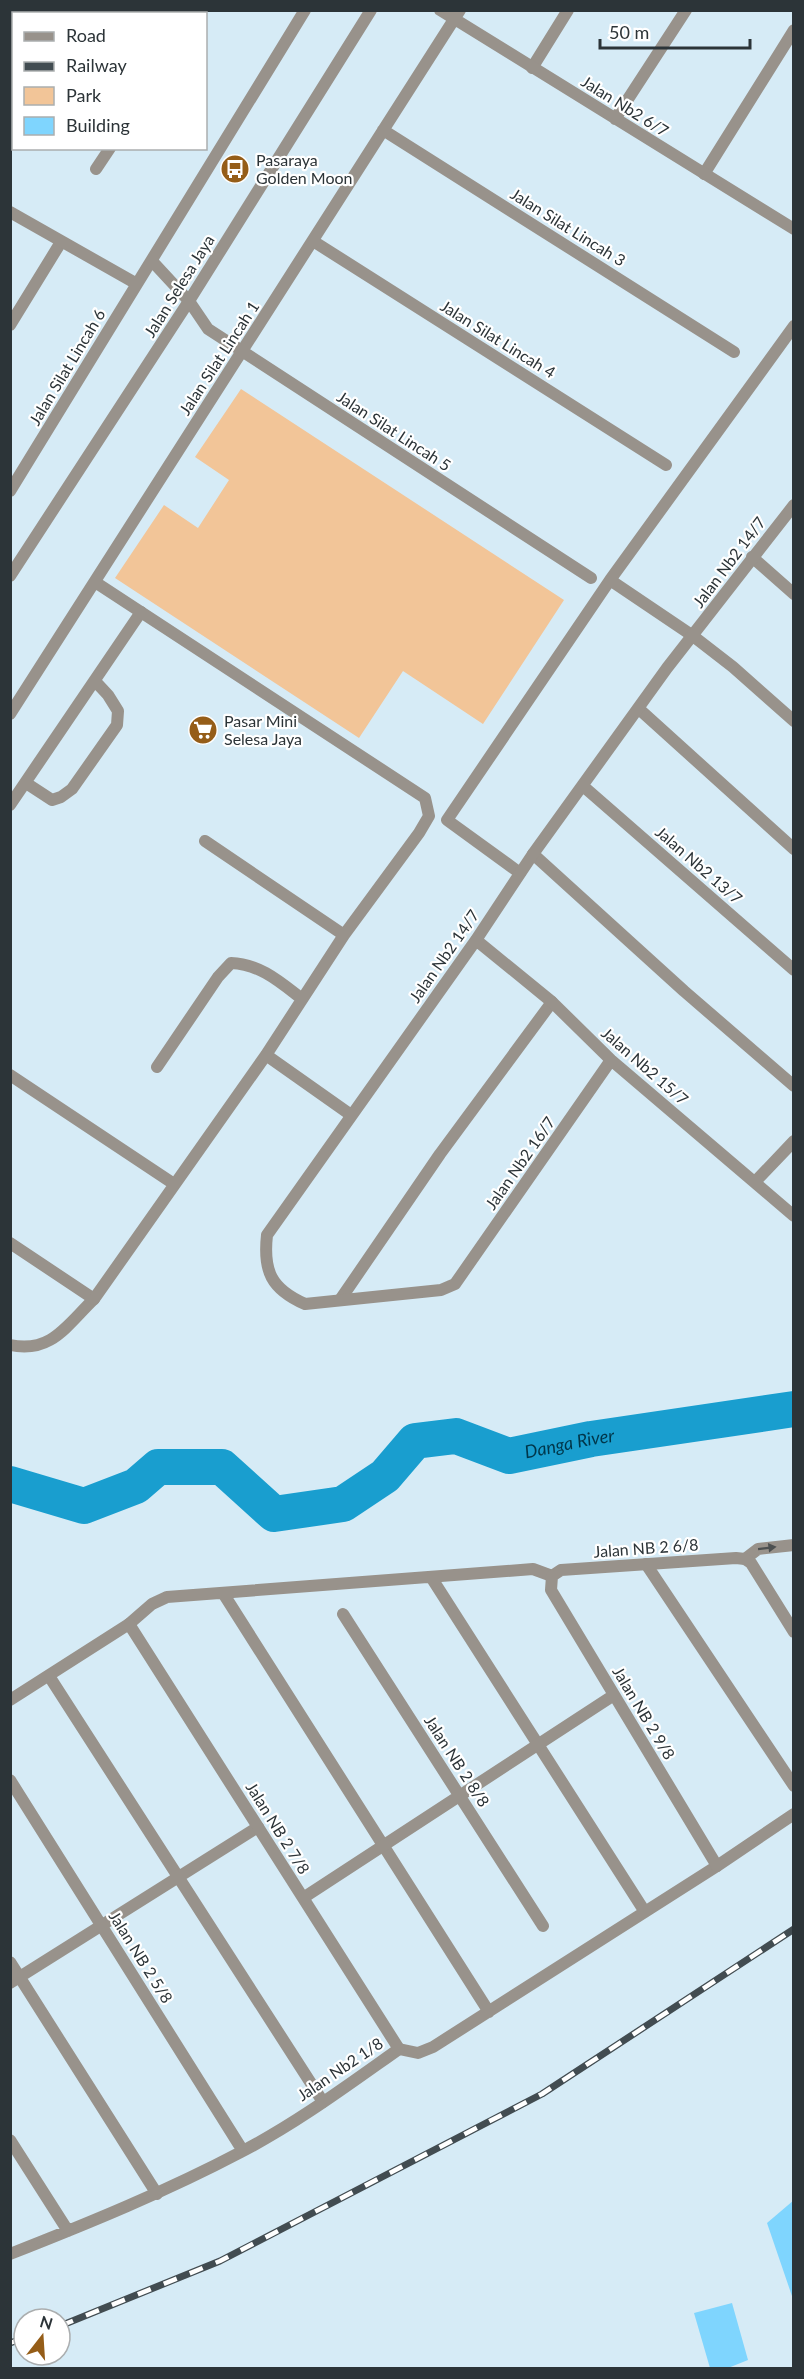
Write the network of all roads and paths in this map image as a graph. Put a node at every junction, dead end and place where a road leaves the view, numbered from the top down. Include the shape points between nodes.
1 (305, 10) edge
2 (371, 10) edge
3 (440, 10) edge
4 (568, 10) edge
5 (686, 10) edge
6 (457, 15) edge
7 (794, 30) edge
8 (532, 68) junction
9 (615, 119) junction
10 (383, 130) junction
11 (109, 150) edge
12 (96, 170) dead end
13 (704, 174) junction
14 (10, 212) edge
15 (794, 229) edge
16 (61, 242) junction
17 (313, 242) junction
18 (152, 261) junction
19 (137, 284) junction
20 (189, 301) junction
21 (10, 325) edge
22 (794, 326) edge
23 (242, 352) junction
24 (734, 352) dead end
25 (666, 465) dead end
26 (10, 491) edge
27 (794, 506) edge
28 (752, 557) junction
29 (10, 576) edge
30 (591, 578) dead end
31 (610, 580) junction
32 (95, 582) junction
33 (794, 594) edge
34 (141, 612) junction
35 (693, 636) junction
36 (95, 681) junction
37 (639, 709) junction
38 (10, 714) edge
39 (794, 721) edge
40 (26, 783) junction
41 (583, 786) junction
42 (10, 806) edge
43 (206, 841) dead end
44 (794, 849) edge
45 (533, 854) junction
46 (520, 873) junction
47 (344, 935) junction
48 (476, 940) junction
49 (794, 970) edge
50 (302, 999) junction
51 (552, 1002) junction
52 (266, 1055) junction
53 (611, 1060) junction
54 (157, 1067) dead end
55 (10, 1075) edge
56 (794, 1086) edge
57 (351, 1115) junction
58 (794, 1141) edge
59 (755, 1182) junction
60 (174, 1184) junction
61 (794, 1216) edge
62 (10, 1243) edge
63 (455, 1284) joint
64 (94, 1299) junction
65 (340, 1300) junction
66 (10, 1346) edge
67 (794, 1545) edge
68 (745, 1559) junction
69 (646, 1564) junction
70 (552, 1576) junction
71 (431, 1577) junction
72 (223, 1593) junction
73 (342, 1614) dead end
74 (129, 1624) junction
75 (794, 1632) edge
76 (49, 1676) junction
77 (614, 1695) junction
78 (10, 1700) edge
79 (538, 1744) junction
80 (10, 1780) edge
81 (794, 1786) edge
82 (460, 1796) junction
83 (794, 1814) edge
84 (258, 1827) junction
85 (383, 1846) junction
86 (717, 1866) junction
87 (180, 1877) junction
88 (303, 1898) junction
89 (645, 1912) junction
90 (102, 1926) junction
91 (543, 1926) dead end
92 (10, 1962) edge
93 (16, 1980) edge
94 (489, 2012) junction
95 (399, 2049) junction
96 (323, 2102) junction
97 (10, 2140) edge
98 (243, 2151) junction
99 (157, 2194) junction
100 (68, 2231) junction
101 (10, 2254) edge

1 - 18 street, Jalan Silat Lincah 6
2 - 20 street, Jalan Selesa Jaya
3 - 6 street, Jalan Nb2 6/7
4 - 8 street
5 - 9 street
6 - 8 street, Jalan Nb2 6/7
6 - 10 street, Jalan Silat Lincah 1
7 - 13 street
8 - 9 street, Jalan Nb2 6/7
9 - 13 street, Jalan Nb2 6/7
10 - 17 street, Jalan Silat Lincah 1
10 - 24 street, Jalan Silat Lincah 3
11 - 12 street
13 - 15 street, Jalan Nb2 6/7
14 - 16 street
16 - 19 street
16 - 21 street
17 - 23 street, Jalan Silat Lincah 1
17 - 25 street, Jalan Silat Lincah 4
18 - 19 street, Jalan Silat Lincah 6
18 - 20 street
19 - 26 street, Jalan Silat Lincah 6
20 - 23 street, Jalan Silat Lincah 5 via 208,329
20 - 29 street, Jalan Selesa Jaya
22 - 31 street
23 - 30 street, Jalan Silat Lincah 5
23 - 32 street, Jalan Silat Lincah 1
27 - 28 street, Jalan Nb2 14/7
28 - 33 street
28 - 35 street, Jalan Nb2 14/7
31 - 35 street
31 - 46 street via 447,820
32 - 34 street
32 - 38 street, Jalan Silat Lincah 1
34 - 36 street
34 - 47 street via 425,798 429,816
35 - 37 street, Jalan Nb2 14/7
35 - 39 street
36 - 40 street
36 - 40 street via 118,711 117,725 72,789 61,797 52,800
37 - 41 street, Jalan Nb2 14/7
37 - 44 street
40 - 42 street
41 - 45 street, Jalan Nb2 14/7
41 - 49 street, Jalan Nb2 13/7
43 - 47 street
45 - 46 street, Jalan Nb2 14/7
45 - 56 street
46 - 48 street, Jalan Nb2 14/7
47 - 50 street
48 - 51 street, Jalan Nb2 15/7
48 - 57 street, Jalan Nb2 14/7
50 - 52 street
50 - 54 street via 266,973 246,964 231,963
51 - 53 street, Jalan Nb2 15/7
51 - 65 street via 440,1154
52 - 57 street
52 - 60 street
53 - 59 street, Jalan Nb2 15/7
53 - 63 street, Jalan Nb2 16/7
55 - 60 street
57 - 65 street, Jalan Nb2 14/7 via 267,1235 265,1254 269,1273 285,1295 305,1304
58 - 59 street
59 - 61 street, Jalan Nb2 15/7
60 - 64 street
62 - 64 street
63 - 65 street, Jalan Nb2 14/7 via 441,1290
64 - 66 street via 50,1341 31,1348
68 -> 67 street via 758,1549
68 - 69 street, Jalan NB 2 6/8
68 - 75 street
69 - 70 street, Jalan NB 2 6/8 via 561,1570
69 - 81 street
70 - 71 street via 533,1569
70 - 77 street, Jalan NB 2 9/8 via 551,1590
71 - 72 street
71 - 79 street
72 - 74 street via 167,1597
72 - 85 street
73 - 82 street, Jalan NB 2 8/8
74 - 76 street
74 - 84 street, Jalan NB 2 7/8
76 - 78 street
76 - 87 street
77 - 79 street
77 - 86 street, Jalan NB 2 9/8
79 - 82 street
79 - 89 street
80 - 90 street, Jalan NB 2 5/8
82 - 85 street
82 - 91 street, Jalan NB 2 8/8
83 - 86 street, Jalan Nb2 1/8
84 - 87 street
84 - 88 street, Jalan NB 2 7/8
85 - 88 street
85 - 94 street
86 - 89 street, Jalan Nb2 1/8
87 - 90 street
87 - 96 street
88 - 95 street, Jalan NB 2 7/8
89 - 94 street, Jalan Nb2 1/8
90 - 93 street
90 - 98 street, Jalan NB 2 5/8
92 - 93 street
93 - 99 street
94 - 95 street, Jalan Nb2 1/8 via 433,2047 418,2053
95 - 96 street, Jalan Nb2 1/8
96 - 98 street, Jalan Nb2 1/8
97 - 100 street
98 - 99 street, Jalan Nb2 1/8
99 - 100 street, Jalan Nb2 1/8
100 - 101 street, Jalan Nb2 1/8

